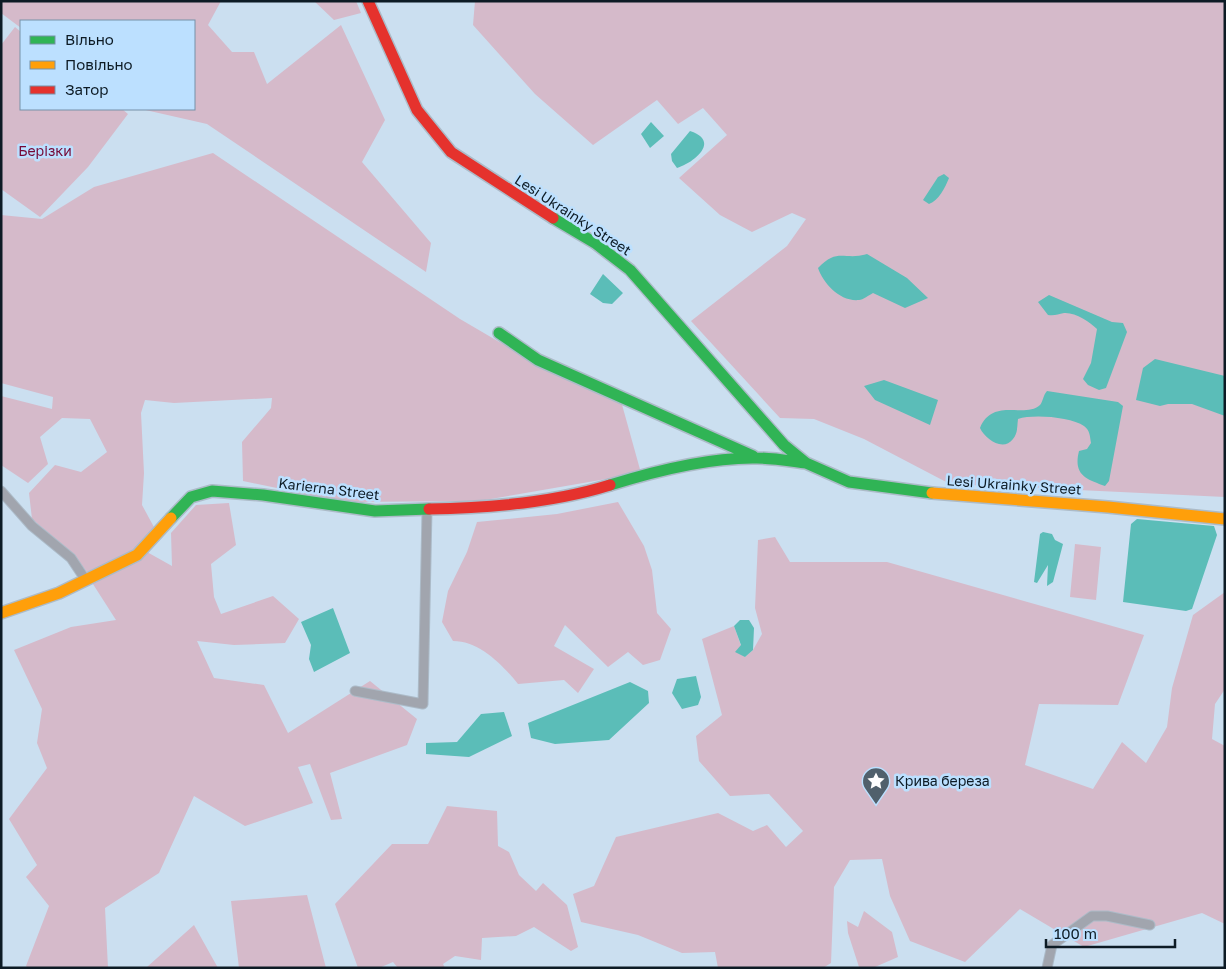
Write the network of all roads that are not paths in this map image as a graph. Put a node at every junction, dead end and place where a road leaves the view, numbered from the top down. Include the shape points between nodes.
1 (368, 1) edge
2 (499, 333) dead end
3 (779, 439) junction
4 (762, 458) junction
5 (806, 463) junction
6 (649, 474) joint
7 (1, 490) edge
8 (427, 510) junction
9 (1225, 519) edge
10 (85, 579) junction
11 (1, 613) edge
12 (355, 691) dead end
13 (1150, 925) dead end
14 (1046, 968) edge

1 - 3 street, Lesi Ukrainky Street via 417,110 451,152 595,243 630,270
2 - 4 street via 538,360
3 - 4 street via 776,451
3 - 5 street, Lesi Ukrainky Street
4 - 5 street, Lesi Ukrainky Street
4 - 6 street, Lesi Ukrainky Street via 726,458
5 - 9 street, Lesi Ukrainky Street via 849,482 927,493
6 - 8 street, Karierna Street via 576,494 483,508
7 - 10 street via 32,526 71,558
8 - 10 street, Karierna Street via 375,511 212,491 191,497 138,555
8 - 12 street via 423,704
10 - 11 street, Karierna Street via 59,593
13 - 14 street via 1092,916 1052,945

